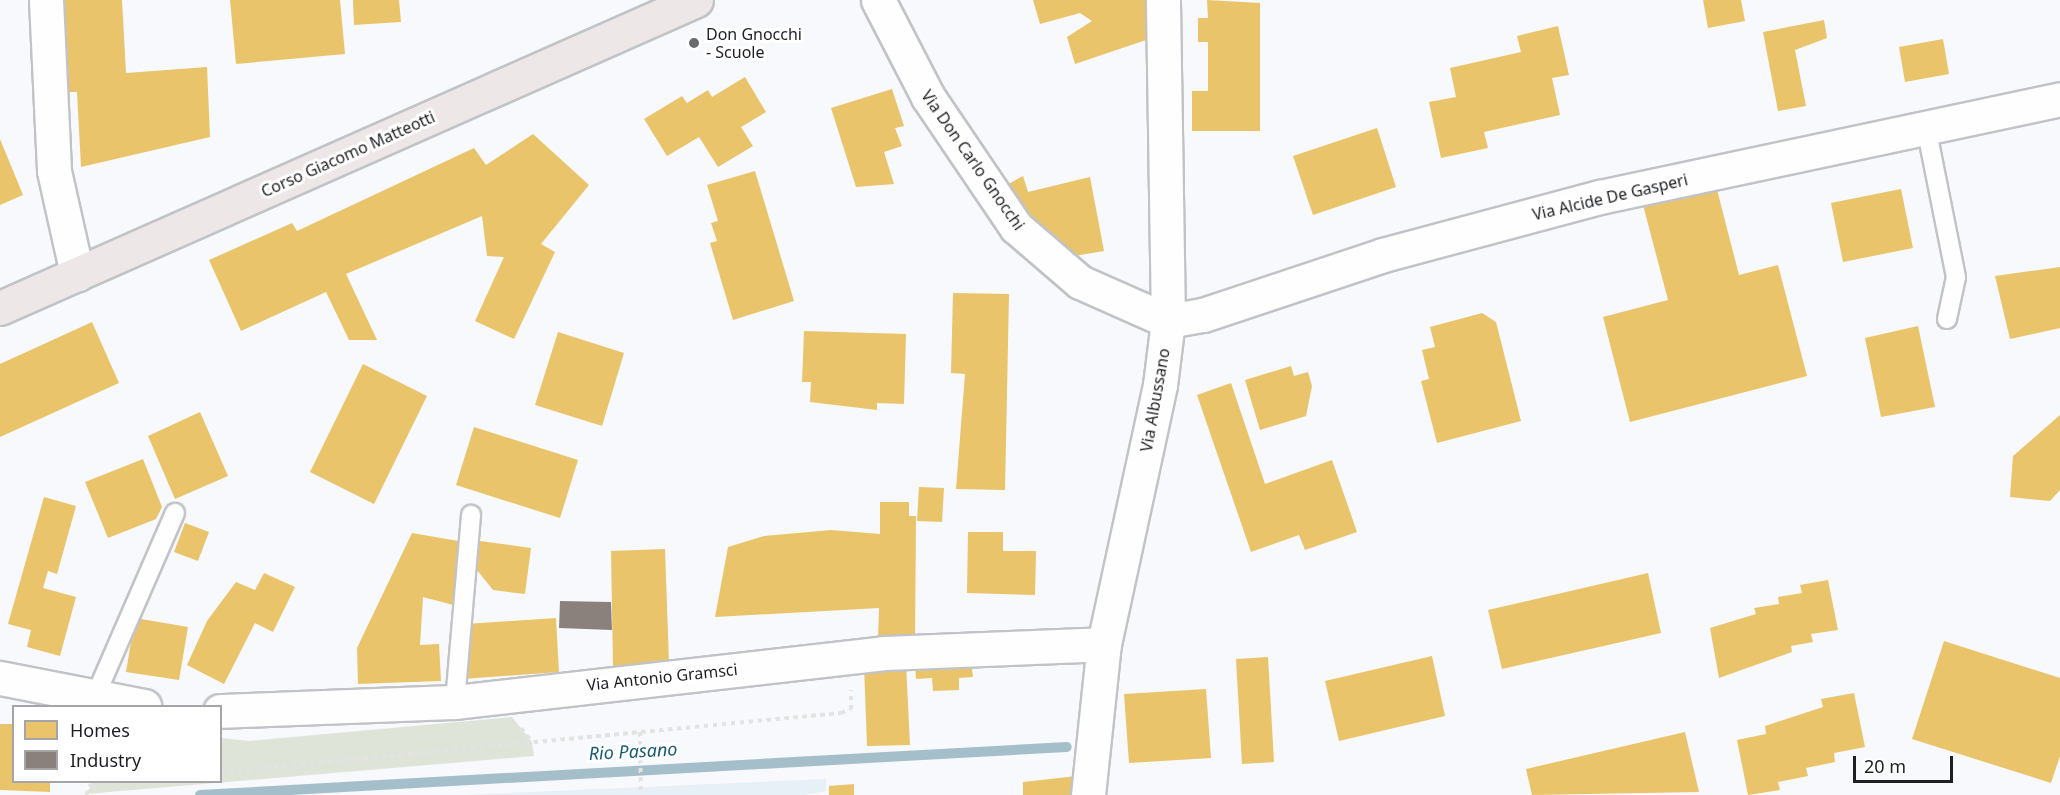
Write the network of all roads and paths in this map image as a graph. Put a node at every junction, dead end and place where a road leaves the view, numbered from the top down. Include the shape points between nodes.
1 (46, 0) edge
2 (696, 0) edge
3 (878, 0) edge
4 (1163, 0) edge
5 (2060, 99) edge
6 (1926, 127) junction
7 (77, 274) junction
8 (0, 308) edge
9 (1947, 319) dead end
10 (1168, 321) junction
11 (175, 513) dead end
12 (471, 515) dead end
13 (1104, 644) junction
14 (852, 656) junction
15 (0, 678) edge
16 (94, 699) junction
17 (455, 702) junction
18 (137, 705) edge
19 (222, 711) edge
20 (640, 732) junction
21 (222, 772) edge
22 (92, 783) edge
23 (86, 795) edge
24 (641, 795) edge
25 (1088, 795) edge

1 - 7 street via 54,171
2 - 7 main road, Corso Giacomo Matteotti
3 - 10 street, Via Don Carlo Gnocchi via 928,97 1016,227 1080,282
4 - 10 street, Via Albussano
5 - 6 street, Via Alcide De Gasperi
6 - 9 lane via 1956,277
6 - 10 street, Via Alcide De Gasperi via 1600,197 1383,255 1203,315
7 - 8 main road, Corso Giacomo Matteotti
10 - 13 street, Via Albussano via 1160,385
11 - 16 lane
12 - 17 lane
13 - 14 street, Via Antonio Gramsci
13 - 25 street, Via Albussano
14 - 17 street, Via Antonio Gramsci
14 - 20 path via 851,709 841,713
15 - 16 street
16 - 18 street
17 - 19 street, Via Antonio Gramsci
20 - 21 path
20 - 24 path
22 - 23 path

